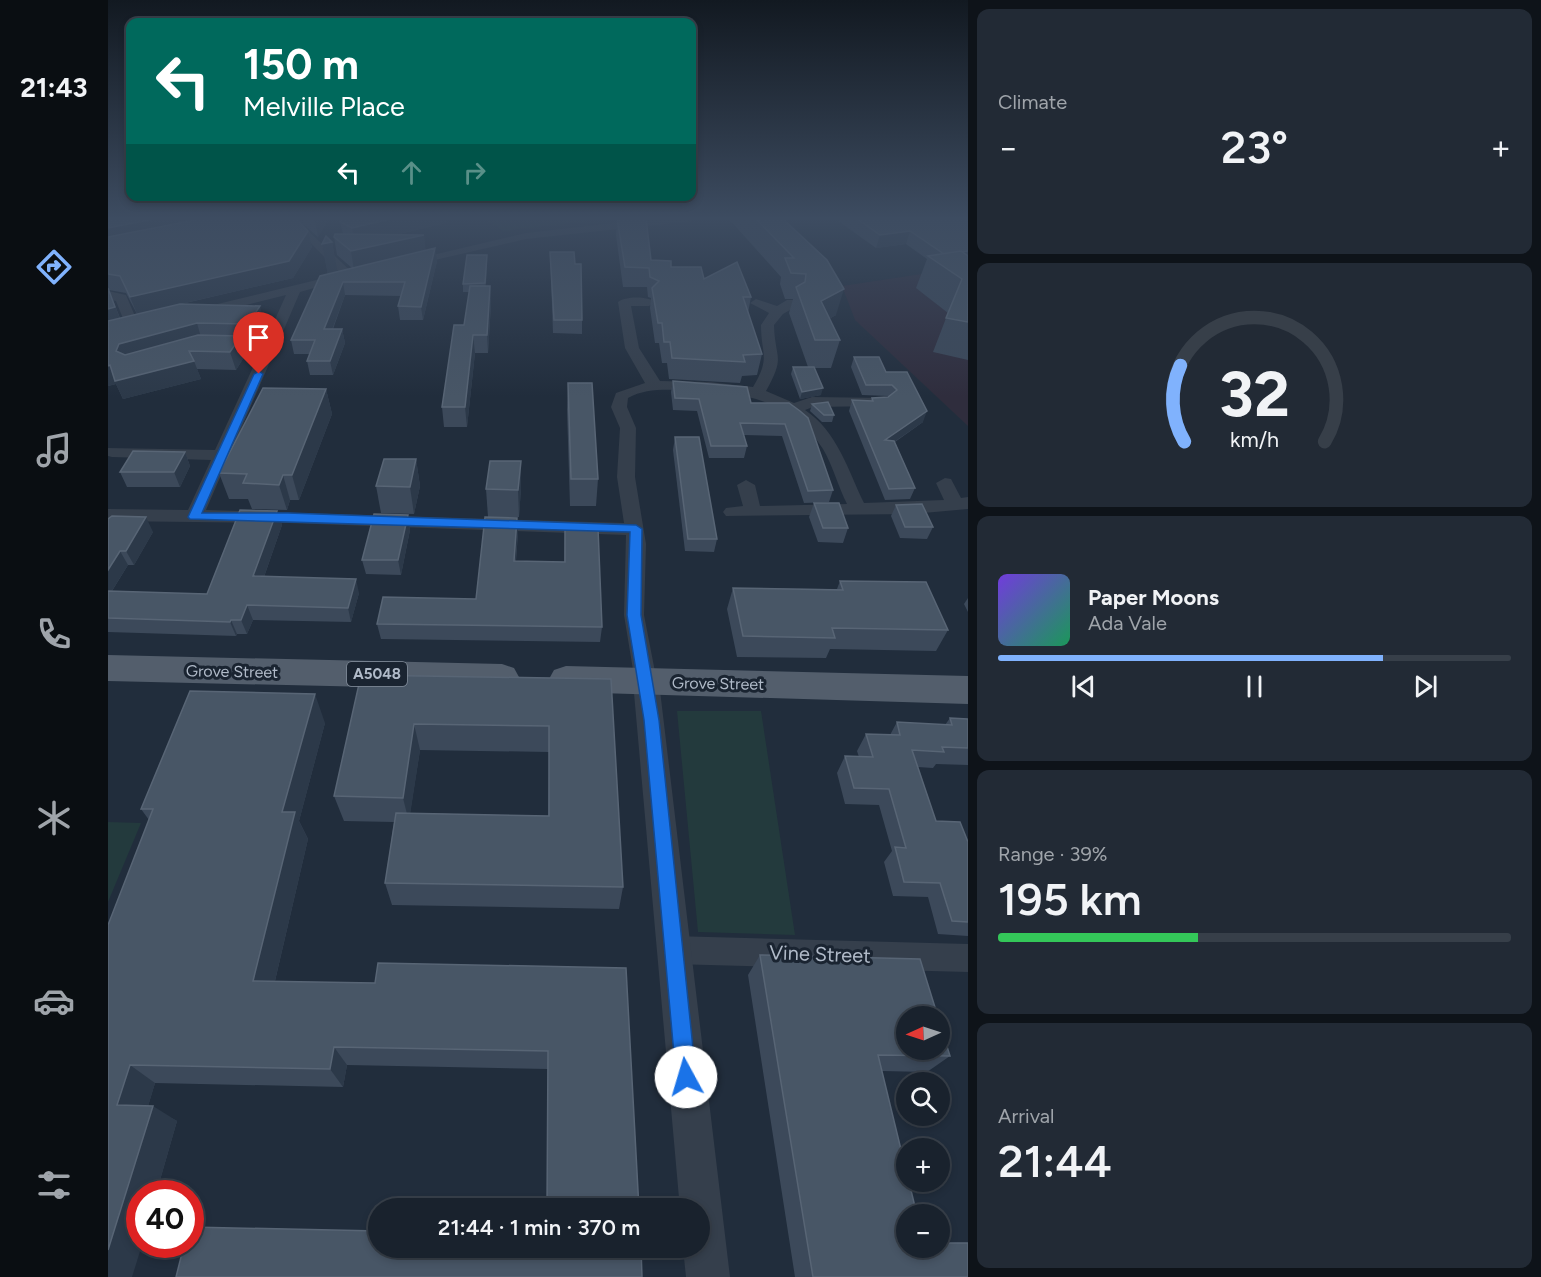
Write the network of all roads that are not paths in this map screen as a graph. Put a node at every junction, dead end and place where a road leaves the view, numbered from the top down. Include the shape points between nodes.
1 (343, 278) edge
2 (294, 291) junction
3 (108, 295) edge
4 (649, 302) dead end
5 (756, 303) dead end
6 (792, 303) dead end
7 (777, 311) junction
8 (190, 315) edge
9 (116, 332) edge
10 (203, 347) edge
11 (271, 348) junction
12 (851, 383) dead end
13 (655, 386) junction
14 (758, 392) junction
15 (859, 400) junction
16 (883, 401) edge
17 (794, 408) junction
18 (112, 452) dead end
19 (221, 454) junction
20 (945, 483) dead end
21 (746, 485) dead end
22 (961, 503) edge
23 (857, 507) junction
24 (732, 512) dead end
25 (753, 512) junction
26 (108, 515) edge
27 (194, 517) junction
28 (636, 529) junction
29 (108, 668) edge
30 (646, 682) junction
31 (968, 690) edge
32 (672, 950) junction
33 (968, 958) edge
34 (708, 1277) edge

1 - 2 street
2 - 8 street
2 - 11 street
3 - 9 street via 121,298 139,327
4 - 13 street via 624,302 632,348
5 - 7 street
6 - 7 street
7 - 14 street via 766,325 771,366
10 - 11 street
11 - 19 street
12 - 15 street
13 - 14 street via 723,386
13 - 28 street via 627,392 621,396 618,407 628,428 627,486
14 - 17 street
15 - 16 street
15 - 17 street via 812,402
17 - 23 street via 810,421 832,450
18 - 19 street
19 - 27 street
20 - 22 street
21 - 25 street
22 - 23 street via 912,508
23 - 25 street
24 - 25 street
26 - 27 street
27 - 28 street
28 - 30 street via 634,615
29 - 30 main road, Grove Street / A5048
30 - 31 main road, Grove Street / A5048
30 - 32 street
32 - 33 street, Vine Street
32 - 34 street

